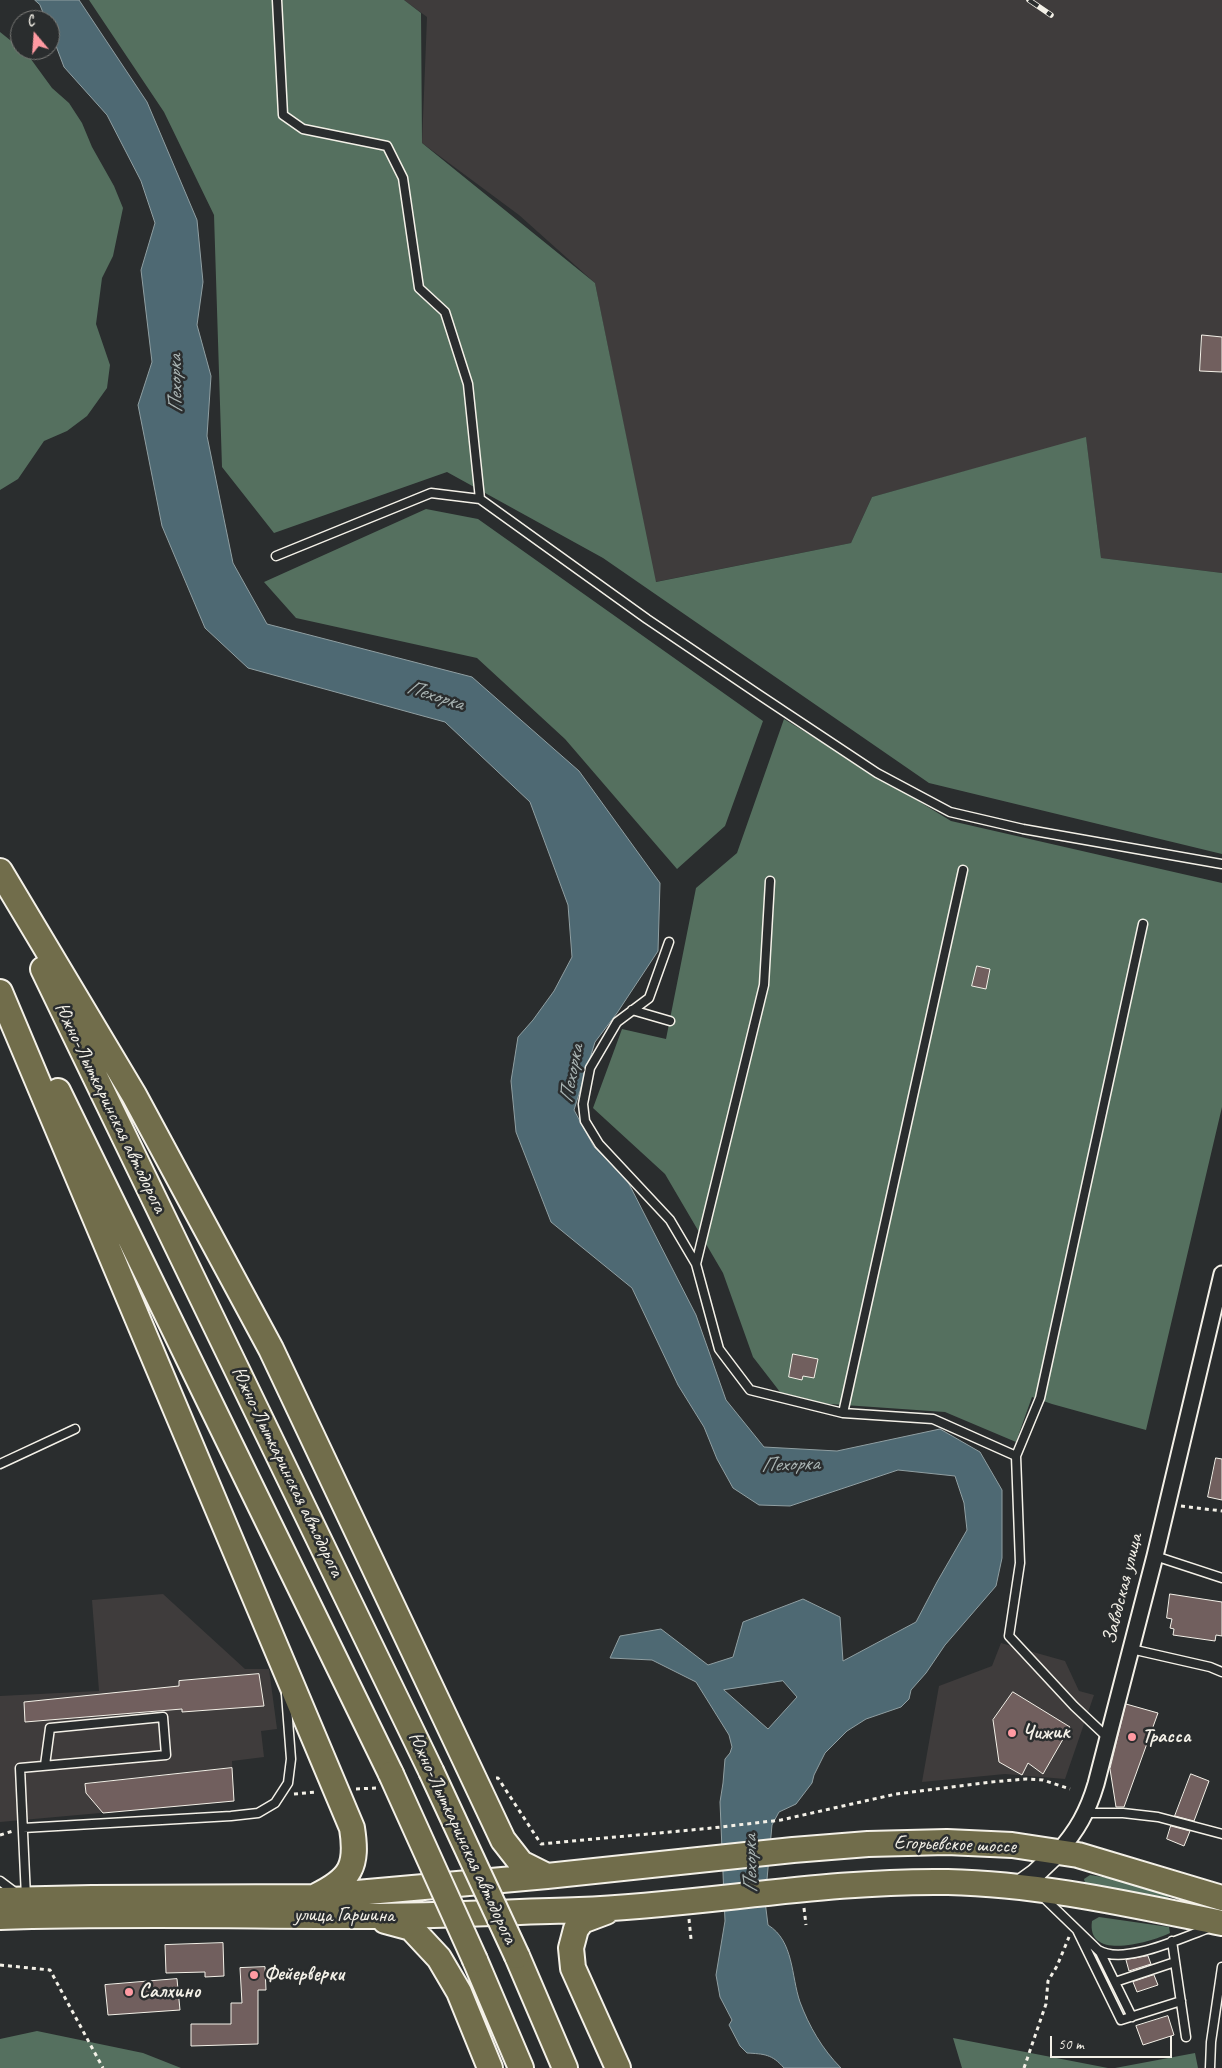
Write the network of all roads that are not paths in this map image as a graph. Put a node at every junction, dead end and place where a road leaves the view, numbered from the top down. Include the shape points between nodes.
1 (277, 0) edge
2 (480, 499) junction
3 (276, 556) dead end
4 (1222, 864) edge
5 (963, 870) dead end
6 (0, 871) edge
7 (0, 880) edge
8 (770, 881) dead end
9 (1143, 924) dead end
10 (669, 942) dead end
11 (0, 973) edge
12 (0, 992) edge
13 (632, 1010) junction
14 (670, 1022) dead end
15 (696, 1264) junction
16 (1222, 1274) edge
17 (843, 1413) junction
18 (75, 1429) dead end
19 (1016, 1456) junction
20 (0, 1464) edge
21 (1155, 1556) junction
22 (1222, 1578) edge
23 (1131, 1649) junction
24 (1222, 1672) edge
25 (286, 1686) dead end
26 (1108, 1738) junction
27 (45, 1766) junction
28 (1086, 1813) junction
29 (23, 1828) junction
30 (1222, 1834) edge
31 (1058, 1852) junction
32 (683, 1861) joint
33 (547, 1876) junction
34 (0, 1881) edge
35 (1026, 1888) junction
36 (312, 1898) junction
37 (1222, 1898) edge
38 (26, 1899) junction
39 (0, 1900) edge
40 (687, 1901) joint
41 (619, 1908) junction
42 (369, 1916) junction
43 (0, 1917) edge
44 (1222, 1924) edge
45 (1075, 1928) junction
46 (1172, 1941) junction
47 (1095, 1948) junction
48 (1175, 1962) junction
49 (1222, 1966) edge
50 (1115, 1982) junction
51 (1181, 2001) junction
52 (1132, 2017) junction
53 (1186, 2037) dead end
54 (490, 2068) edge
55 (521, 2068) edge
56 (565, 2068) edge
57 (618, 2068) edge
58 (1210, 2068) edge

1 - 2 lane via 283,115 303,129 386,146 403,178 419,288 445,312 468,384
2 - 3 lane via 431,493
2 - 4 lane via 647,619 877,773 950,812 1023,829
5 - 17 lane
6 - 33 main road via 134,1095 271,1349 503,1840 521,1863
7 - 56 main road, Южно-Лыткаринская автодорога, bridge via 431,1771
8 - 15 lane via 764,986
9 - 19 lane via 1040,1398
10 - 13 lane via 649,998
11 - 55 main road, Южно-Лыткаринская автодорога, bridge via 391,1774
12 - 36 main road via 352,1828 355,1849 351,1870 336,1886
13 - 14 lane
13 - 15 lane via 617,1022 590,1068 582,1104 586,1122 599,1144 670,1220
15 - 17 lane via 719,1349 750,1390
16 - 21 street, Заводская улица
17 - 19 lane via 933,1419
18 - 20 lane
19 - 26 lane via 1020,1563 1009,1636
21 - 22 lane
21 - 23 street, Заводская улица
23 - 24 lane
23 - 26 street, Заводская улица
25 - 29 lane via 291,1759 288,1783 275,1803 258,1813
26 - 28 street, Заводская улица
27 - 27 lane via 166,1755 163,1717 50,1728
27 - 29 lane via 20,1768
28 - 30 lane via 1149,1816
28 - 31 street, Заводская улица
29 - 38 lane
31 - 32 main road, Егорьевское шоссе via 1012,1845 947,1842 868,1844
31 - 35 street, Заводская улица via 1035,1874
31 - 37 main road, Егорьевское шоссе via 1106,1862
32 - 33 main road, улица Гаршина
33 - 36 main road, улица Гаршина
34 - 38 lane
35 - 40 main road, Егорьевское шоссе via 913,1882
35 - 44 main road, Егорьевское шоссе
35 - 45 lane
36 - 38 main road, улица Гаршина
38 - 39 main road, улица Гаршина
40 - 41 main road, улица Гаршина
41 - 42 main road, улица Гаршина
41 - 57 main road via 582,1921 576,1929 571,1948 572,1968
42 - 43 main road, улица Гаршина
42 - 54 main road via 411,1928 439,1958 459,1992
44 - 46 lane
45 - 47 lane
45 - 52 lane via 1121,2020
46 - 47 lane via 1117,1955
46 - 48 lane
47 - 50 lane
48 - 50 lane
48 - 51 lane
49 - 58 lane
50 - 52 lane
51 - 52 lane
51 - 53 lane

